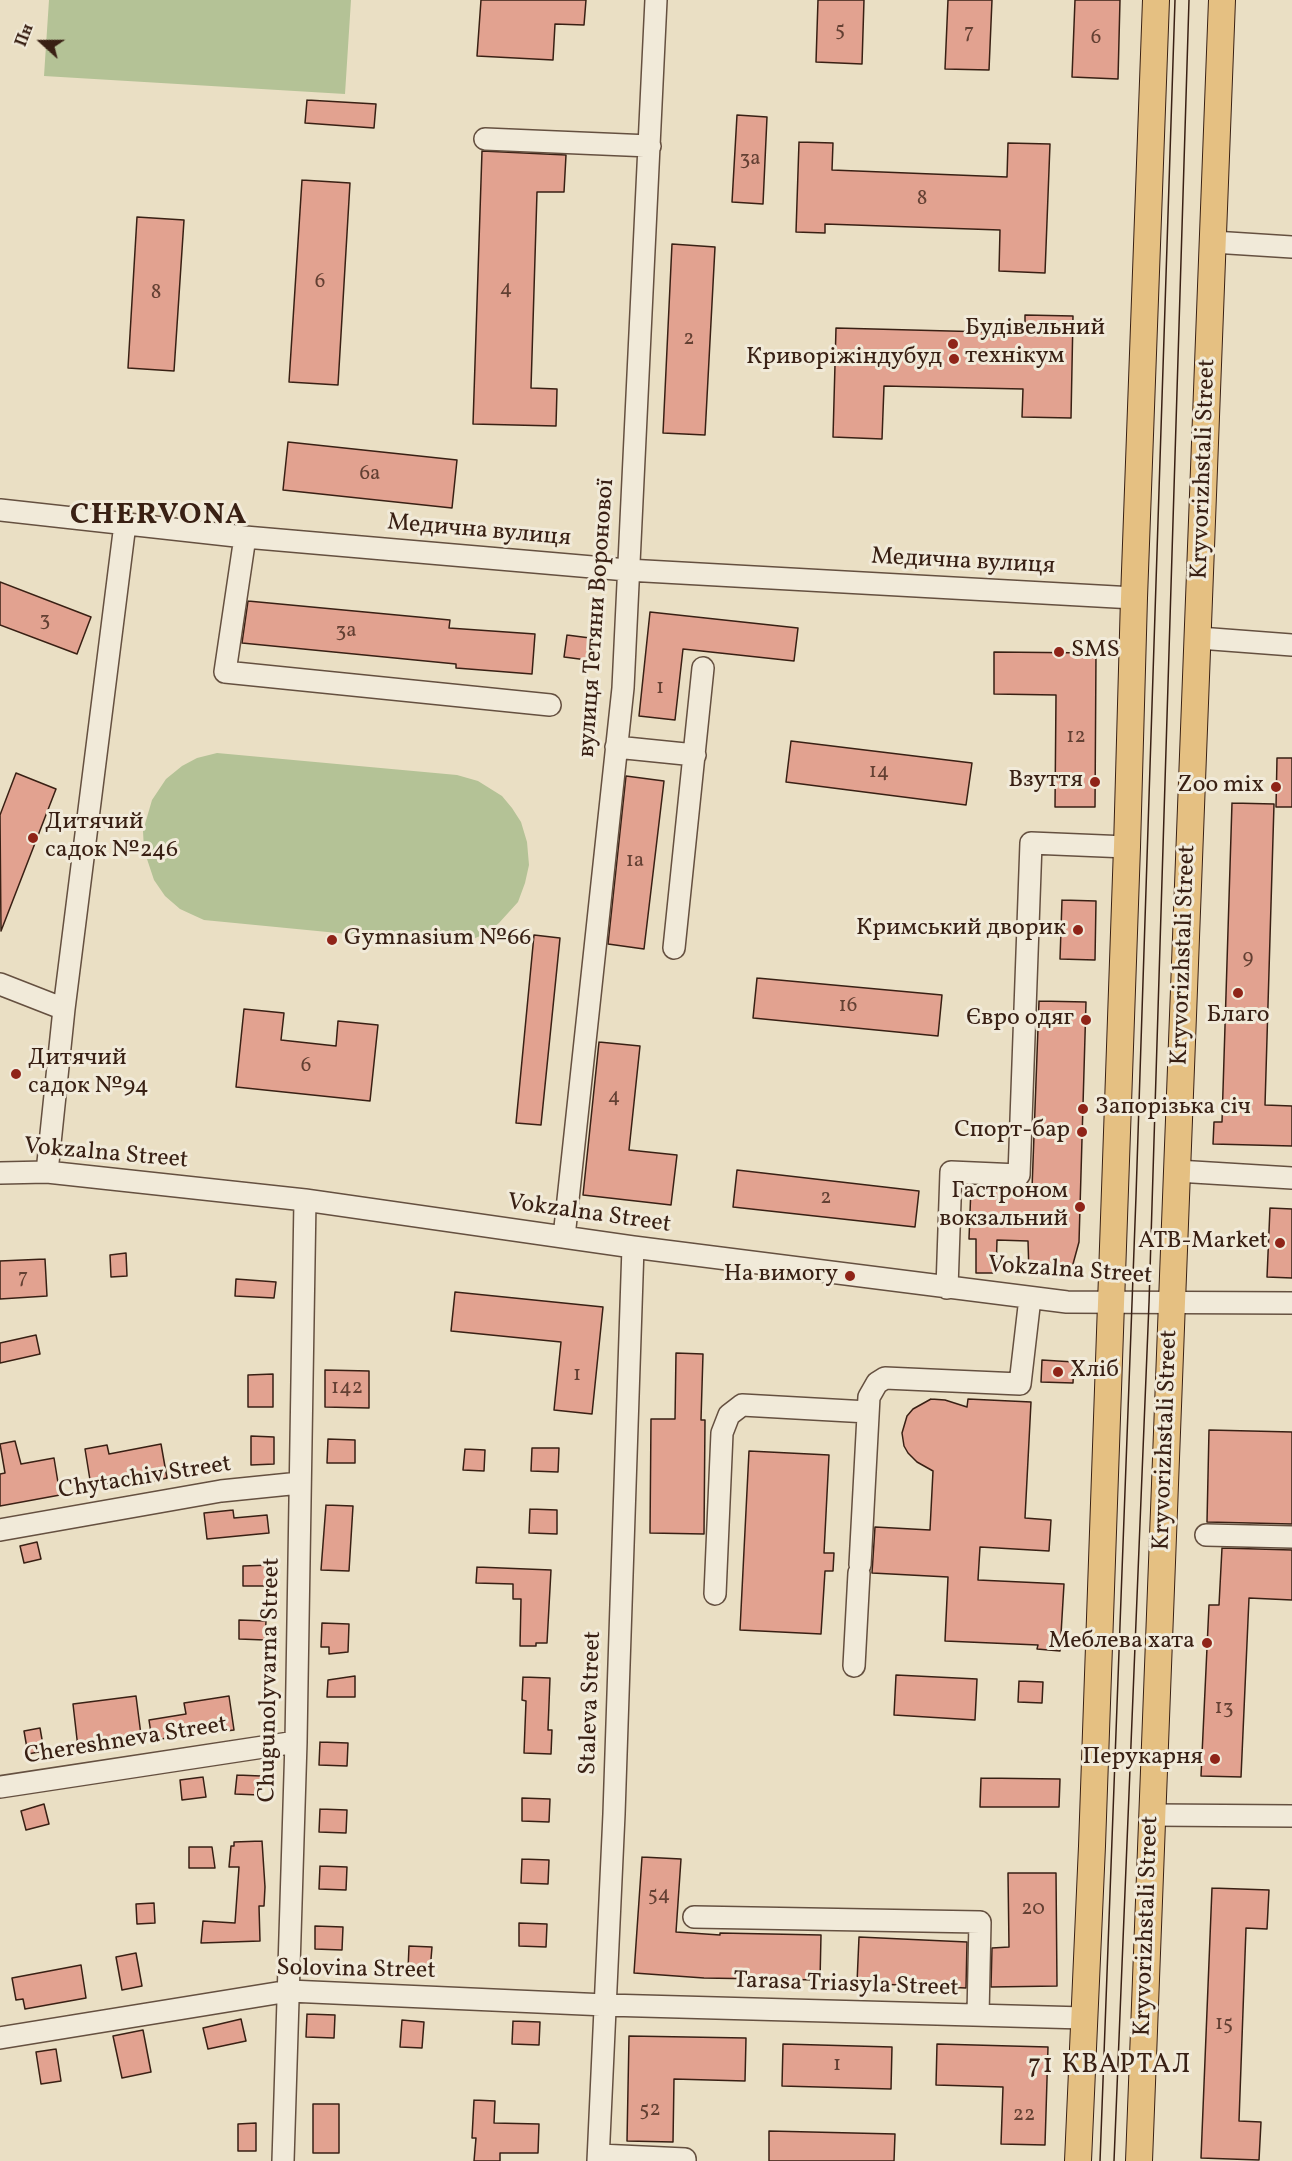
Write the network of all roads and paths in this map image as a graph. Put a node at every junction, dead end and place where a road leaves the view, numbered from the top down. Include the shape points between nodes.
1 (656, 0) edge
2 (1156, 0) edge
3 (1222, 0) edge
4 (484, 139) dead end
5 (650, 146) junction
6 (1213, 243) junction
7 (1292, 247) edge
8 (0, 510) edge
9 (125, 524) junction
10 (245, 537) junction
11 (627, 570) junction
12 (1134, 598) junction
13 (1199, 638) junction
14 (1292, 645) edge
15 (703, 668) dead end
16 (550, 705) dead end
17 (616, 747) junction
18 (695, 754) junction
19 (1127, 847) junction
20 (674, 948) dead end
21 (0, 984) edge
22 (64, 1009) junction
23 (1177, 1171) junction
24 (46, 1172) junction
25 (0, 1173) edge
26 (1292, 1178) edge
27 (305, 1200) junction
28 (564, 1237) junction
29 (633, 1247) junction
30 (947, 1288) junction
31 (1030, 1298) junction
32 (1111, 1303) junction
33 (1172, 1304) junction
34 (1292, 1304) edge
35 (868, 1412) junction
36 (300, 1483) junction
37 (0, 1530) edge
38 (1206, 1535) dead end
39 (1292, 1538) edge
40 (715, 1594) dead end
41 (854, 1666) dead end
42 (296, 1742) junction
43 (0, 1787) edge
44 (1153, 1815) junction
45 (1292, 1816) edge
46 (694, 1917) dead end
47 (290, 1991) junction
48 (606, 2005) junction
49 (978, 2015) junction
50 (1084, 2018) junction
51 (0, 2038) edge
52 (598, 2158) edge
53 (283, 2161) edge
54 (685, 2161) edge
55 (1078, 2161) edge
56 (1139, 2161) edge

1 - 5 street, вулиця Тетяни Воронової
2 - 12 main road
3 - 6 main road, Kryvorizhstali Street
4 - 5 street
5 - 11 street, вулиця Тетяни Воронової
6 - 7 street
6 - 13 main road, Kryvorizhstali Street
8 - 9 street, Медична вулиця
9 - 10 street, Медична вулиця
9 - 22 street
10 - 11 street, Медична вулиця
10 - 16 street via 225,672
11 - 12 street, Медична вулиця
11 - 17 street, вулиця Тетяни Воронової via 623,688
12 - 19 main road
13 - 14 street
13 - 23 main road, Kryvorizhstali Street
15 - 18 street
17 - 18 street
17 - 28 street, вулиця Тетяни Воронової
18 - 20 street
19 - 30 street via 1031,843 1019,1175 951,1172
19 - 32 main road
21 - 22 street
22 - 24 street
23 - 26 street
23 - 33 main road, Kryvorizhstali Street
24 - 25 street, Vokzalna Street
24 - 27 street, Vokzalna Street
27 - 28 street, Vokzalna Street
27 - 36 street, Chugunolyvarna Street
28 - 29 street, Vokzalna Street
29 - 30 street, Vokzalna Street
29 - 48 street, Staleva Street
30 - 31 street, Vokzalna Street
31 - 32 street, Vokzalna Street
31 - 35 street via 1020,1384 885,1378 869,1397
32 - 33 street, Vokzalna Street
32 - 50 main road
33 - 34 street, Vokzalna Street
33 - 44 main road, Kryvorizhstali Street
35 - 40 street via 742,1406 729,1415 722,1433
35 - 41 street
36 - 37 street, Chytachiv Street via 221,1491
36 - 42 street, Chugunolyvarna Street
38 - 39 street
42 - 43 street, Chereshneva Street
42 - 47 street, Chugunolyvarna Street
44 - 45 street
44 - 56 main road, Kryvorizhstali Street
46 - 49 street via 980,1922
47 - 48 street, Solovina Street
47 - 51 street, Solovina Street
47 - 53 street, Chugunolyvarna Street
48 - 49 street, Tarasa Triasyla Street
48 - 52 street, Staleva Street
49 - 50 street, Tarasa Triasyla Street
50 - 55 main road
52 - 54 street

